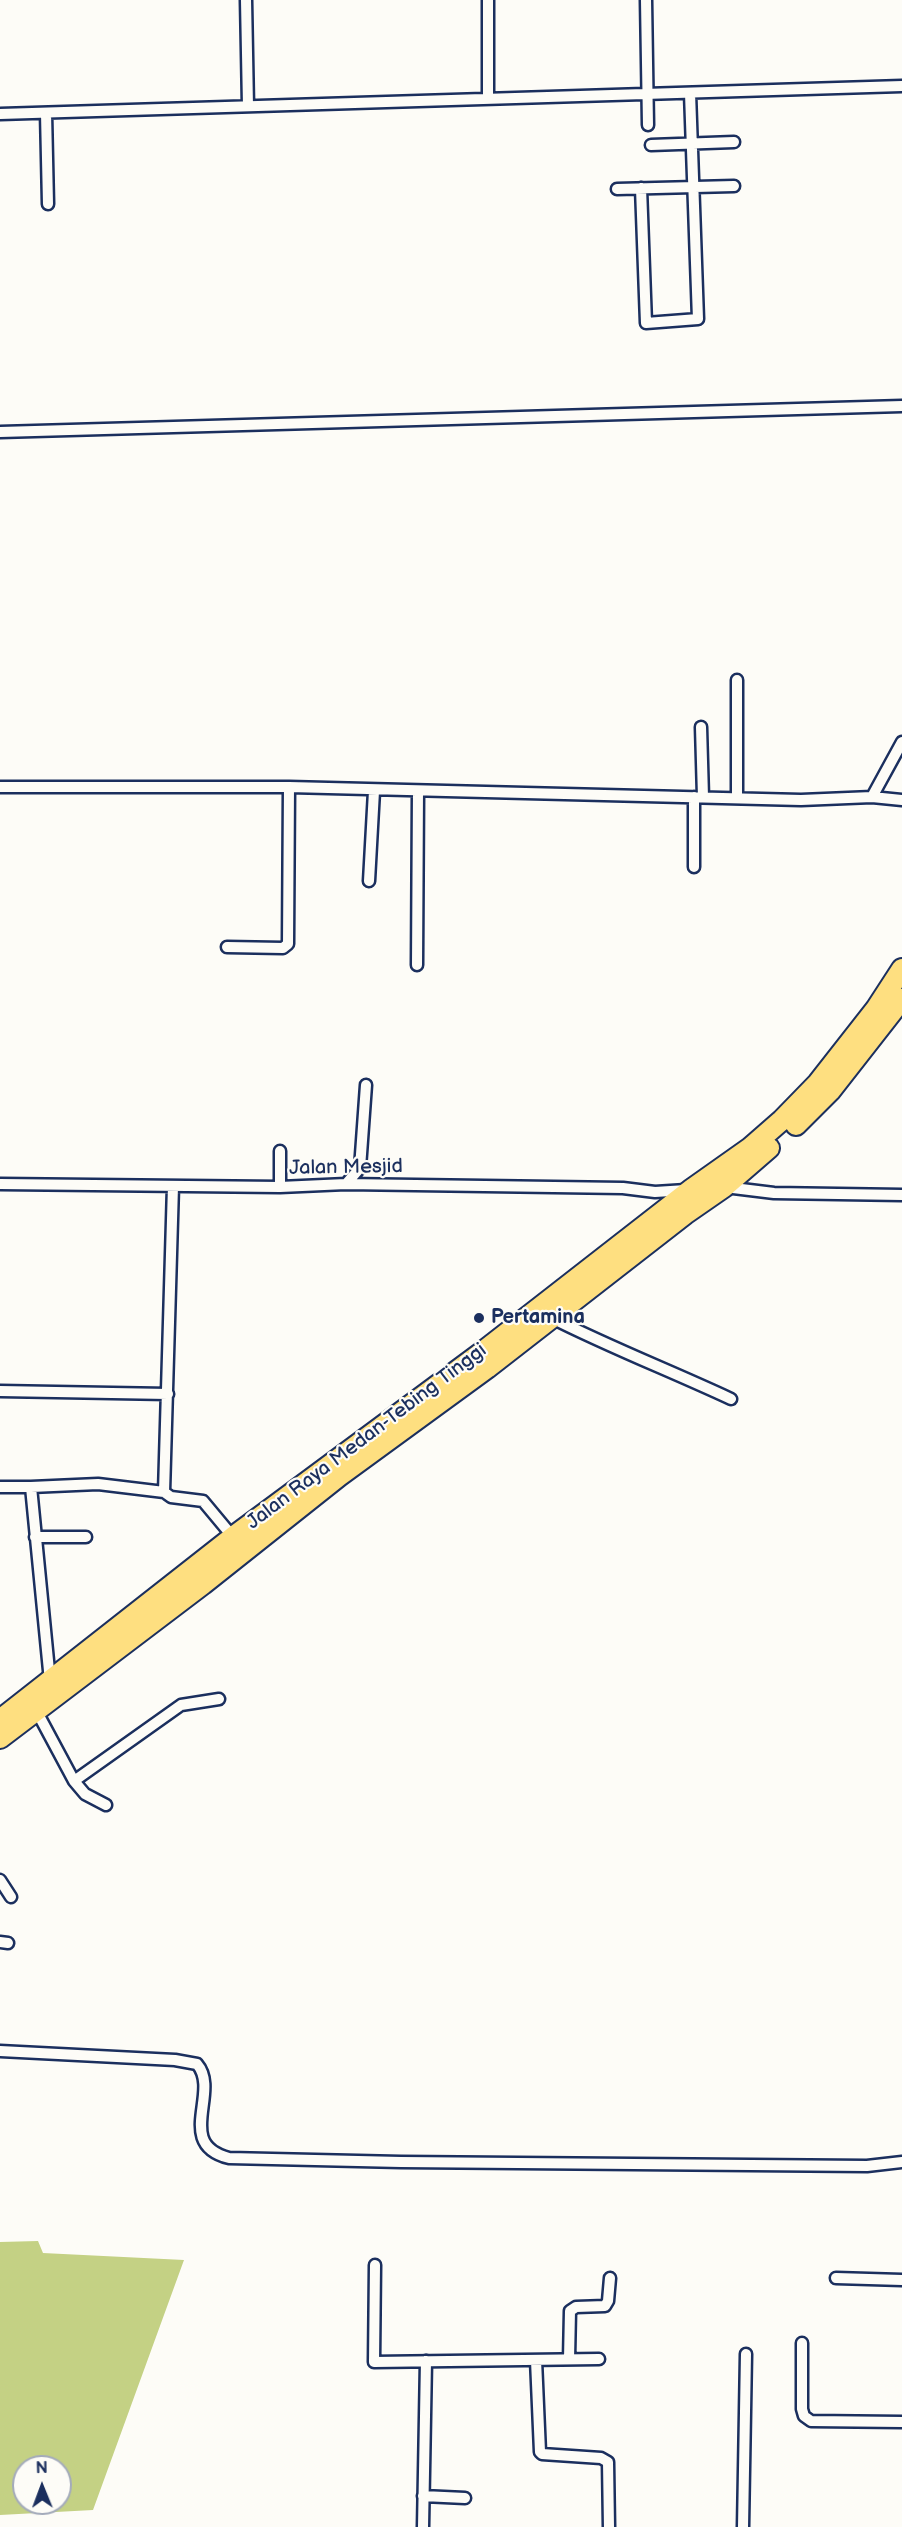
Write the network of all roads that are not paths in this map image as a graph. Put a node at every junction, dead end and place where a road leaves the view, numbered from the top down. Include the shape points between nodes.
1 (246, 0) edge
2 (488, 0) edge
3 (646, 0) edge
4 (902, 86) edge
5 (690, 93) junction
6 (646, 94) junction
7 (488, 99) junction
8 (248, 106) junction
9 (46, 113) junction
10 (0, 114) edge
11 (648, 125) dead end
12 (734, 142) dead end
13 (692, 144) junction
14 (651, 145) dead end
15 (734, 186) dead end
16 (693, 187) junction
17 (641, 188) junction
18 (617, 189) dead end
19 (48, 204) dead end
20 (902, 406) edge
21 (0, 432) edge
22 (737, 680) dead end
23 (701, 727) dead end
24 (902, 742) edge
25 (0, 786) edge
26 (289, 787) junction
27 (374, 791) junction
28 (418, 791) junction
29 (698, 797) junction
30 (872, 797) junction
31 (737, 798) junction
32 (902, 800) edge
33 (694, 867) dead end
34 (369, 881) dead end
35 (227, 947) dead end
36 (417, 965) dead end
37 (902, 969) edge
38 (902, 999) edge
39 (366, 1085) dead end
40 (280, 1151) dead end
41 (0, 1184) edge
42 (346, 1184) junction
43 (174, 1186) junction
44 (724, 1186) junction
45 (280, 1188) junction
46 (692, 1189) junction
47 (902, 1195) edge
48 (550, 1317) junction
49 (0, 1391) edge
50 (168, 1394) junction
51 (731, 1399) dead end
52 (0, 1487) edge
53 (31, 1487) junction
54 (164, 1492) junction
55 (35, 1537) junction
56 (86, 1537) dead end
57 (233, 1537) junction
58 (193, 1581) junction
59 (50, 1681) junction
60 (219, 1699) dead end
61 (36, 1710) junction
62 (0, 1720) edge
63 (0, 1738) edge
64 (74, 1781) junction
65 (106, 1805) dead end
66 (0, 1880) edge
67 (11, 1897) dead end
68 (0, 2051) edge
69 (902, 2162) edge
70 (375, 2265) dead end
71 (610, 2278) dead end
72 (836, 2278) dead end
73 (902, 2280) edge
74 (802, 2343) dead end
75 (746, 2354) dead end
76 (569, 2359) junction
77 (599, 2359) dead end
78 (536, 2360) junction
79 (426, 2361) junction
80 (902, 2422) edge
81 (423, 2496) junction
82 (465, 2498) dead end
83 (423, 2527) edge
84 (609, 2527) edge
85 (743, 2527) edge

1 - 8 street
2 - 7 street
3 - 6 street
4 - 5 street
5 - 6 street
5 - 13 street
6 - 7 street
6 - 11 street
7 - 8 street
8 - 9 street
9 - 10 street
9 - 19 street
12 - 13 street
13 - 14 street
13 - 16 street
15 - 16 street
16 - 17 street
16 - 17 street via 698,319 646,323
17 - 18 street
20 - 21 street
22 - 31 street
23 - 29 street
24 - 30 street
25 - 26 street
26 - 27 street
26 - 35 street via 288,944 283,948
27 - 28 street
27 - 34 street
28 - 29 street
28 - 36 street
29 - 31 street
29 - 33 street
30 - 31 street
30 - 32 street
37 - 46 highway, Jalan Raya Medan-Tebing Tinggi via 818,1083 750,1148
38 - 44 highway, Jalan Raya Medan-Tebing Tinggi via 830,1091
39 - 42 street via 360,1168
40 - 45 street
41 - 43 street, Jalan Mesjid
42 - 45 street, Jalan Mesjid
42 - 46 street, Jalan Mesjid via 623,1188 655,1192
43 - 45 street, Jalan Mesjid
43 - 50 street
44 - 47 street via 752,1192
44 - 48 highway, Jalan Raya Medan-Tebing Tinggi
46 - 57 highway, Jalan Raya Medan-Tebing Tinggi via 484,1351
48 - 51 street
48 - 58 highway, Jalan Raya Medan-Tebing Tinggi via 462,1387
49 - 50 street
50 - 54 street
52 - 53 street
53 - 54 street via 98,1484
53 - 55 street
54 - 57 street via 171,1497 203,1501
55 - 56 street
55 - 59 street
57 - 58 highway, Jalan Raya Medan-Tebing Tinggi
58 - 59 highway, Jalan Raya Medan-Tebing Tinggi
58 - 61 highway, Jalan Raya Medan-Tebing Tinggi
59 - 62 highway, Jalan Raya Medan-Tebing Tinggi
60 - 64 street via 181,1705
61 - 63 highway, Jalan Raya Medan-Tebing Tinggi
61 - 64 street
64 - 65 street via 85,1794
66 - 67 street
68 - 69 street via 182,2060 197,2064 203,2076 205,2144 216,2154 229,2158 867,2166
70 - 79 street via 373,2361
71 - 76 street via 605,2306 572,2308
72 - 73 street
74 - 80 street via 804,2416 811,2421
75 - 85 street
76 - 77 street
76 - 78 street
78 - 79 street
78 - 84 street via 540,2452 608,2462
79 - 81 street
81 - 82 street
81 - 83 street

